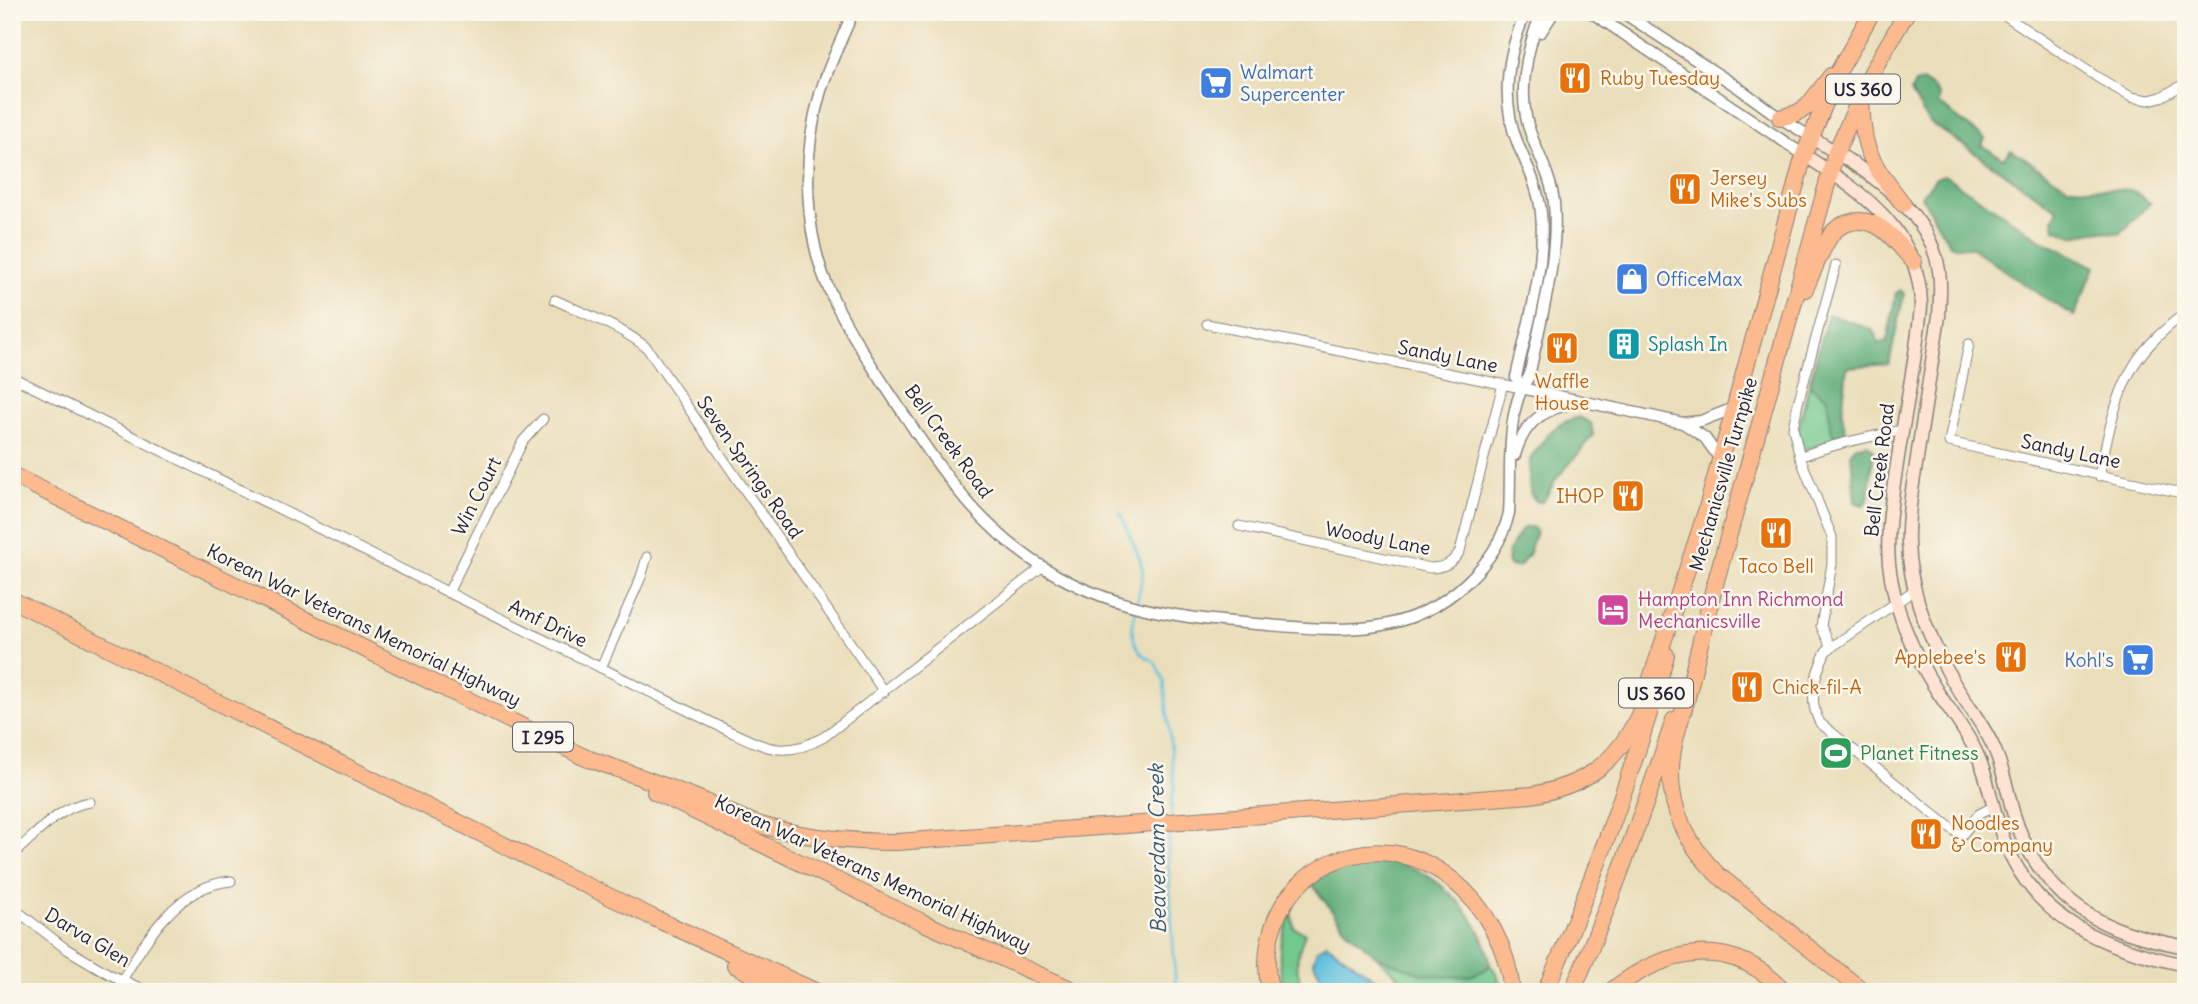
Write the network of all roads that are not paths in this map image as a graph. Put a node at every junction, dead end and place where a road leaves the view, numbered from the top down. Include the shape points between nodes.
1 (853, 12) edge
2 (1527, 12) edge
3 (1542, 12) edge
4 (1554, 12) edge
5 (1591, 12) edge
6 (1622, 12) edge
7 (1872, 12) edge
8 (1907, 12) edge
9 (2000, 12) edge
10 (1527, 60) junction
11 (1844, 61) junction
12 (2186, 83) edge
13 (1860, 95) junction
14 (1780, 118) junction
15 (1811, 137) junction
16 (1836, 152) junction
17 (1804, 155) junction
18 (1830, 171) junction
19 (1903, 204) junction
20 (1914, 262) junction
21 (1836, 265) dead end
22 (555, 300) dead end
23 (2186, 312) edge
24 (1207, 324) dead end
25 (1785, 329) junction
26 (1969, 344) dead end
27 (12, 377) edge
28 (1503, 384) junction
29 (1521, 388) junction
30 (1581, 401) junction
31 (1734, 408) junction
32 (543, 419) dead end
33 (1682, 423) junction
34 (1902, 430) junction
35 (1800, 457) junction
36 (1720, 459) junction
37 (1511, 468) junction
38 (12, 475) edge
39 (2099, 476) junction
40 (2186, 494) edge
41 (1704, 515) junction
42 (1239, 526) dead end
43 (647, 557) dead end
44 (1042, 567) junction
45 (1715, 584) junction
46 (1916, 589) junction
47 (448, 593) junction
48 (12, 600) edge
49 (1897, 602) junction
50 (1831, 647) junction
51 (601, 668) junction
52 (884, 692) junction
53 (581, 756) junction
54 (90, 802) dead end
55 (1993, 807) junction
56 (12, 855) edge
57 (231, 881) dead end
58 (12, 907) edge
59 (654, 918) junction
60 (2186, 947) edge
61 (2186, 965) edge
62 (122, 980) junction
63 (115, 992) edge
64 (149, 992) edge
65 (784, 992) edge
66 (817, 992) edge
67 (1077, 992) edge
68 (1271, 992) edge
69 (1512, 992) edge
70 (1545, 992) edge
71 (1572, 992) edge
72 (1610, 992) edge
73 (1785, 992) edge
74 (1864, 992) edge

1 - 44 street, Bell Creek Road via 824,84 811,141 813,228 822,270 855,338 938,466 979,516
2 - 29 street, Bell Creek Road via 1507,75 1509,120 1541,209 1541,259 1516,376
3 - 10 street, Bell Creek Road
4 - 10 street
5 - 17 street, Bell Creek Road
6 - 14 street, Bell Creek Road
7 - 11 highway, Mechanicsville Turnpike / US 360
8 - 13 highway, Mechanicsville Turnpike / US 360
9 - 12 street via 2131,97 2161,97
10 - 29 street, Bell Creek Road via 1526,117 1554,200 1555,220 1552,270 1529,377
11 - 14 highway via 1807,107
11 - 15 highway, Mechanicsville Turnpike / US 360
13 - 16 highway, Mechanicsville Turnpike / US 360
13 - 19 highway via 1868,151
14 - 15 street, Bell Creek Road
15 - 16 main road, Bell Creek Road
15 - 17 highway, Mechanicsville Turnpike / US 360
16 - 18 highway, Mechanicsville Turnpike / US 360
16 - 19 main road, Bell Creek Road
17 - 18 main road, Bell Creek Road
17 - 31 highway, Mechanicsville Turnpike / US 360
18 - 20 main road, Bell Creek Road via 1888,220
18 - 25 highway, Mechanicsville Turnpike / US 360
19 - 46 main road, Bell Creek Road via 1931,242 1941,286 1908,530
20 - 25 highway via 1875,224 1856,221 1839,227
20 - 34 main road, Bell Creek Road via 1921,307
21 - 35 street via 1794,421
22 - 52 street, Seven Springs Road via 647,348
23 - 39 street via 2156,338 2133,367
24 - 28 street, Sandy Lane
25 - 45 highway, Mechanicsville Turnpike / US 360
26 - 39 street, Sandy Lane via 1949,442
27 - 47 street, Amf Drive
28 - 29 street, Sandy Lane
28 - 42 street, Woody Lane via 1460,551 1450,563 1430,568
29 - 30 street, Sandy Lane
29 - 37 street, Bell Creek Road
30 - 33 street, Sandy Lane
30 - 37 street via 1548,411 1532,423 1520,440
31 - 33 street, Sandy Lane
31 - 36 highway, Mechanicsville Turnpike / US 360
32 - 47 street, Win Court via 523,441
33 - 36 street, Sandy Lane via 1705,438
34 - 35 street via 1852,439
34 - 49 main road, Bell Creek Road via 1888,548
35 - 50 street via 1832,537 1821,626
36 - 41 highway, Mechanicsville Turnpike / US 360
37 - 44 street, Bell Creek Road via 1509,513 1495,550 1447,599 1395,624 1351,630 1181,617 1103,597
38 - 53 highway, Korean War Veterans Memorial Highway / I 295
39 - 40 street, Sandy Lane
41 - 53 highway via 1630,734 1606,763 1587,777 1532,795 859,842 824,839 751,821
41 - 70 highway, Mechanicsville Turnpike / US 360 via 1634,764
43 - 51 street
44 - 52 street, Amf Drive
45 - 71 highway, Mechanicsville Turnpike / US 360 via 1649,794
45 - 74 highway via 1672,750 1676,811 1697,853 1718,875
46 - 49 street
46 - 60 main road, Bell Creek Road via 1940,657 1993,744 2020,830 2043,873 2069,901 2105,924 2144,939
47 - 51 street, Amf Drive
48 - 59 highway
49 - 50 street
49 - 55 main road, Bell Creek Road via 1926,672 1976,752
50 - 55 street via 1818,667 1812,701 1820,723 1961,836 1979,814
51 - 52 street, Amf Drive via 776,750 814,743
53 - 67 highway, Korean War Veterans Memorial Highway / I 295 via 853,890
54 - 56 street via 71,806
55 - 61 main road, Bell Creek Road via 2017,867 2056,912 2088,935 2119,948
57 - 62 street via 202,888 167,916
58 - 62 street, Darva Glen via 65,948
59 - 65 highway
59 - 66 highway
62 - 63 street
62 - 64 street, Darva Glen
68 - 69 highway via 1269,941 1289,896 1325,866 1376,852 1427,864 1465,890 1498,936
72 - 73 highway via 1665,959 1698,953 1741,960

